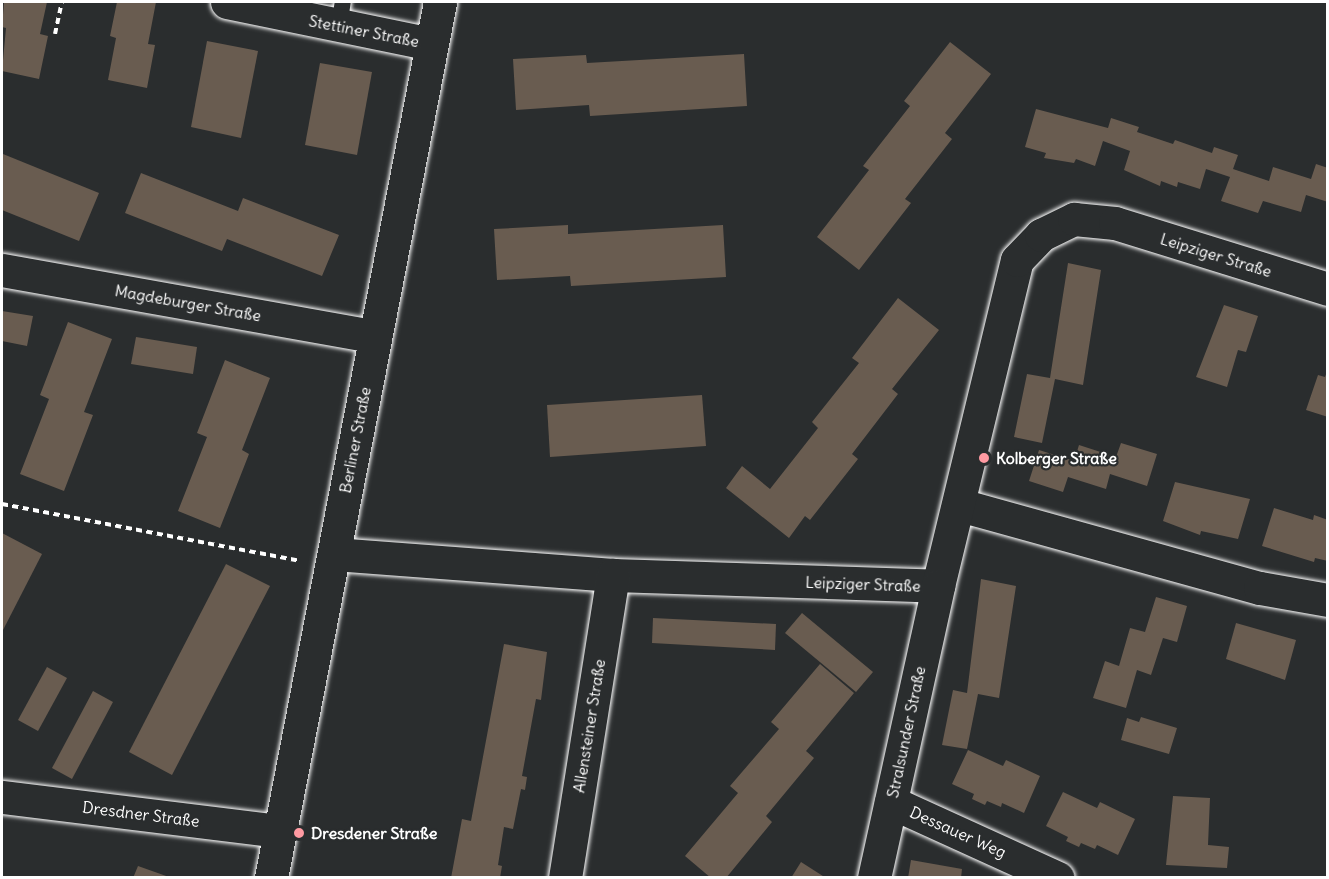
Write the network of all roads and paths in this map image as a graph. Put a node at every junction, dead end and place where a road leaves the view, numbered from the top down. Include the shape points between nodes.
1 (62, 2) edge
2 (440, 2) edge
3 (457, 2) edge
4 (241, 3) edge
5 (341, 14) edge
6 (55, 34) dead end
7 (432, 44) junction
8 (2, 270) edge
9 (1328, 290) edge
10 (374, 336) junction
11 (2, 504) edge
12 (960, 505) junction
13 (332, 560) junction
14 (613, 575) junction
15 (938, 586) junction
16 (1328, 600) edge
17 (2, 797) edge
18 (891, 802) junction
19 (280, 831) junction
20 (271, 878) edge
21 (565, 878) edge
22 (874, 878) edge
23 (1058, 878) edge

1 - 6 path
2 - 3 lane, Berliner Straße
2 - 7 street, Berliner Straße
4 - 5 street, Stettiner Straße
5 - 7 street, Stettiner Straße
7 - 10 street, Berliner Straße
8 - 10 street, Magdeburger Straße
9 - 12 street, Leipziger Straße via 1115,223 1074,219 1041,235 1017,260
10 - 13 street, Berliner Straße
11 - 13 path
12 - 15 street, Leipziger Straße
12 - 16 street via 1260,588
13 - 14 street, Leipziger Straße
13 - 19 street, Berliner Straße
14 - 15 street, Leipziger Straße
14 - 21 street, Allensteiner Straße
15 - 18 street, Stralsunder Straße
17 - 19 street, Dresdner Straße
18 - 22 street, Stralsunder Straße
18 - 23 street, Dessauer Weg
19 - 20 street, Berliner Straße

